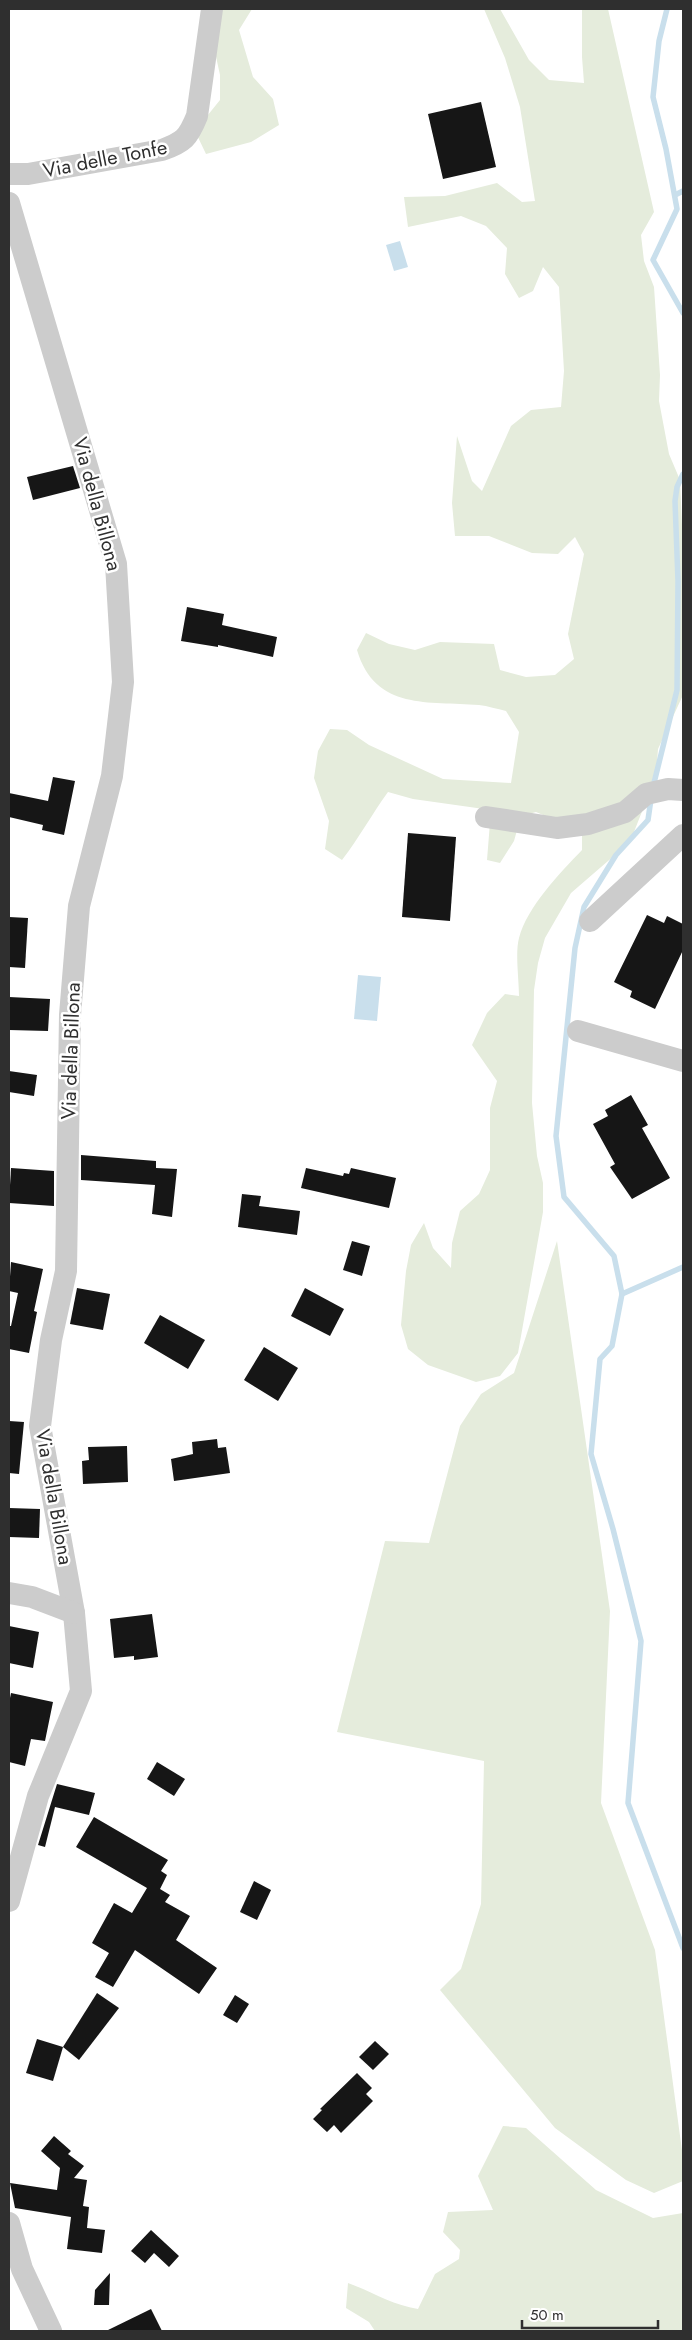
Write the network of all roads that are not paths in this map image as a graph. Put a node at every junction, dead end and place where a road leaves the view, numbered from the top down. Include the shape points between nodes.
1 (212, 9) edge
2 (9, 174) edge
3 (9, 203) edge
4 (676, 789) edge
5 (486, 817) dead end
6 (683, 836) edge
7 (590, 921) dead end
8 (578, 1031) dead end
9 (683, 1060) edge
10 (9, 1592) edge
11 (74, 1613) junction
12 (16, 1847) edge
13 (9, 1901) edge
14 (9, 2223) edge
15 (50, 2331) edge

1 - 2 street, Via delle Tonfe via 197,116 182,143 162,150 28,174
3 - 11 street, Via della Billona via 116,564 124,682 112,776 79,906 70,1016 66,1271 50,1340 40,1426
4 - 5 street via 646,794 624,812 588,824 557,828
6 - 7 street
8 - 9 street
10 - 11 street
11 - 12 street, Via della Billona via 81,1691
12 - 13 street, Via della Billona
14 - 15 street via 22,2269

